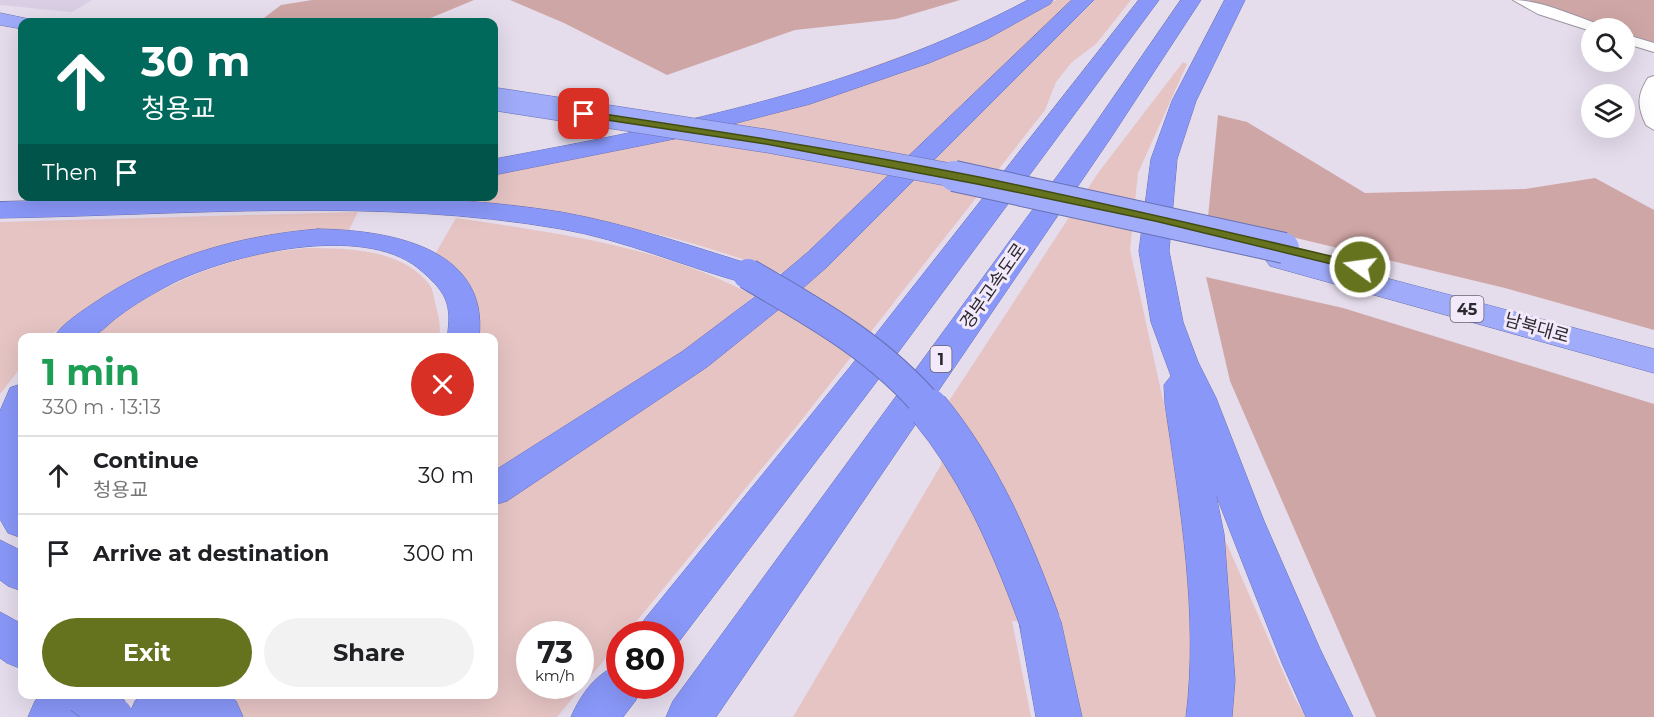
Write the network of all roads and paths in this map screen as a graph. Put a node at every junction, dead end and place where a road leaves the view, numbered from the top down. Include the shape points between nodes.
1 (1043, 0) edge
2 (1084, 0) edge
3 (1149, 0) edge
4 (1191, 0) edge
5 (1235, 0) edge
6 (1520, 0) edge
7 (0, 20) edge
8 (18, 22) edge
9 (1581, 23) edge
10 (0, 29) edge
11 (18, 31) edge
12 (1635, 42) edge
13 (1654, 48) edge
14 (1654, 81) edge
15 (498, 100) edge
16 (498, 111) edge
17 (1654, 125) edge
18 (498, 166) edge
19 (223, 201) edge
20 (208, 203) junction
21 (0, 210) edge
22 (1282, 254) junction
23 (75, 333) edge
24 (463, 333) edge
25 (1654, 346) edge
26 (1654, 361) edge
27 (1181, 362) junction
28 (18, 408) edge
29 (498, 487) edge
30 (18, 515) edge
31 (0, 557) edge
32 (18, 570) edge
33 (669, 621) edge
34 (0, 632) edge
35 (18, 646) edge
36 (76, 699) edge
37 (90, 699) edge
38 (176, 699) edge
39 (196, 699) edge
40 (609, 699) edge
41 (51, 717) edge
42 (113, 717) edge
43 (151, 717) edge
44 (219, 717) edge
45 (594, 717) edge
46 (689, 717) edge
47 (1059, 717) edge
48 (1209, 717) edge
49 (1330, 717) edge

1 - 18 highway via 941,50 764,109 604,148
2 - 29 highway via 818,259 767,303 695,359
3 - 33 highway
4 - 46 highway, 경부고속도로 / 1
5 - 27 highway via 1184,101 1164,159 1154,251 1167,322
6 - 9 street
7 - 8 highway
10 - 11 highway
12 - 13 street
14 - 17 street via 1645,106
15 - 22 highway, 45, bridge via 930,171 1155,218
16 - 22 highway, 45 via 829,166
19 - 20 highway
20 - 21 highway
20 - 47 highway, bridge via 390,205 563,221 639,239 748,274 828,321 898,373 940,421 983,486 1019,563 1040,622
22 - 25 highway, 남북대로 / 45 via 1473,296
22 - 26 highway, 남북대로 / 45
23 - 24 highway via 96,315 181,268 224,252 318,237 353,237 386,244 414,252 436,265 455,286 465,310
27 - 48 highway via 1182,404 1204,534 1213,680
27 - 49 highway via 1199,398 1304,663
28 - 30 highway via 4,451 9,500
31 - 32 highway
34 - 35 highway
36 - 41 highway
37 - 42 highway, bridge
38 - 43 highway
39 - 44 highway
40 - 45 highway

